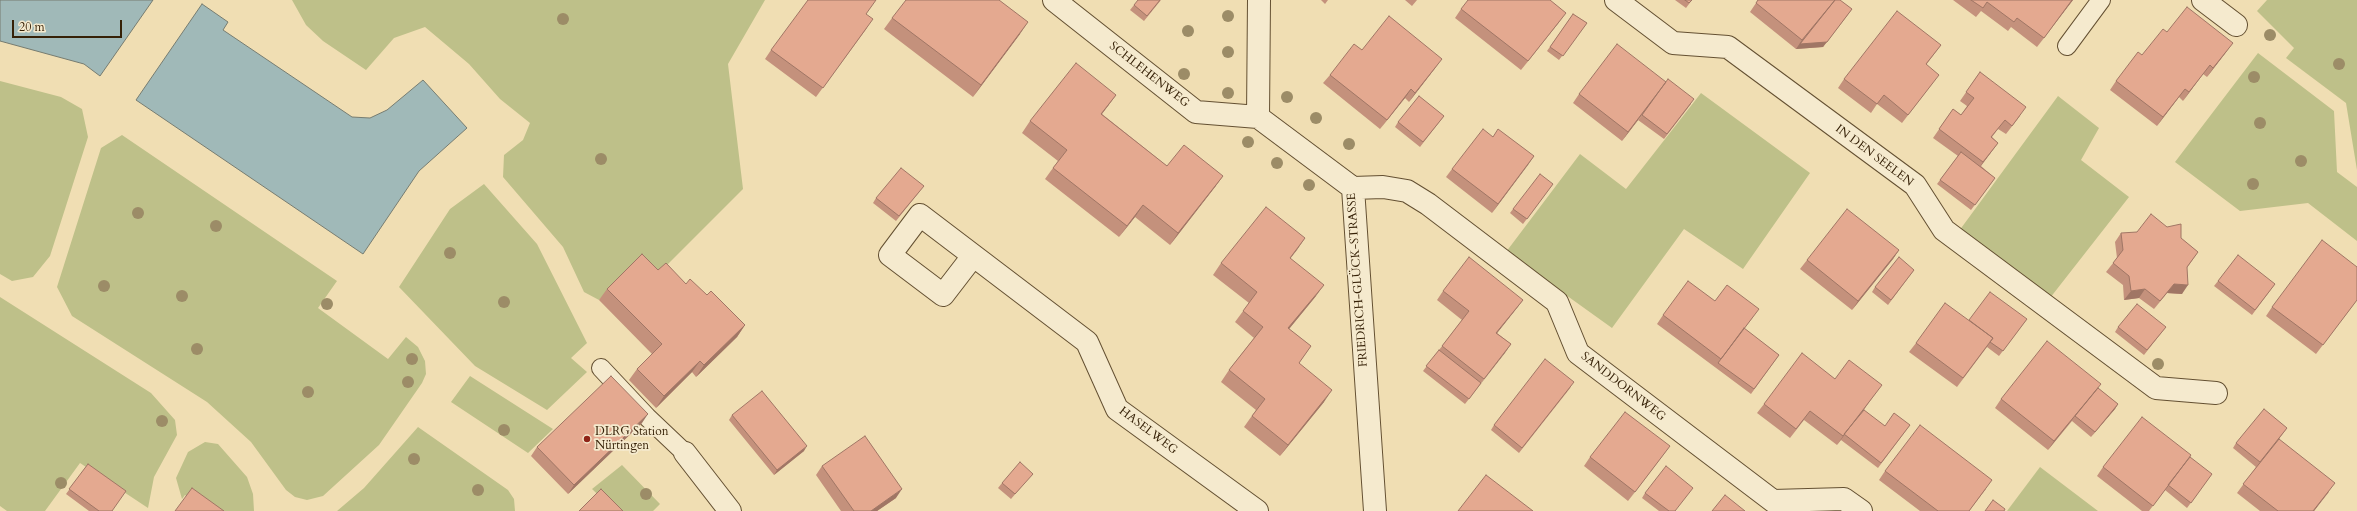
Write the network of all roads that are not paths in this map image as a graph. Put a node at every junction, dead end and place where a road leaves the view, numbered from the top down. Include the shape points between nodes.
1 (1054, 0) edge
2 (1259, 0) edge
3 (1616, 0) edge
4 (2101, 0) edge
5 (2203, 0) edge
6 (2236, 25) dead end
7 (2067, 46) dead end
8 (1258, 117) junction
9 (1352, 188) junction
10 (973, 256) dead end
11 (601, 368) dead end
12 (2216, 393) dead end
13 (686, 453) joint
14 (730, 511) edge
15 (1257, 511) edge
16 (1375, 511) edge
17 (1861, 511) edge

1 - 8 street, SCHLEHENWEG via 1196,112
2 - 8 street
3 - 12 street, IN DEN SEELEN via 1673,43 1728,47 1915,185 1944,230 2156,388
4 - 7 lane
5 - 6 street
8 - 9 street, FRIEDRICH-GLÜCK-STRASSE
9 - 16 street, FRIEDRICH-GLÜCK-STRASSE
9 - 17 street, SANDDORNWEG via 1383,187 1407,191 1428,204 1557,302 1578,353 1773,501 1844,499
10 - 15 street, HASELWEG via 1087,342 1117,409
11 - 13 lane via 647,417
13 - 14 street

